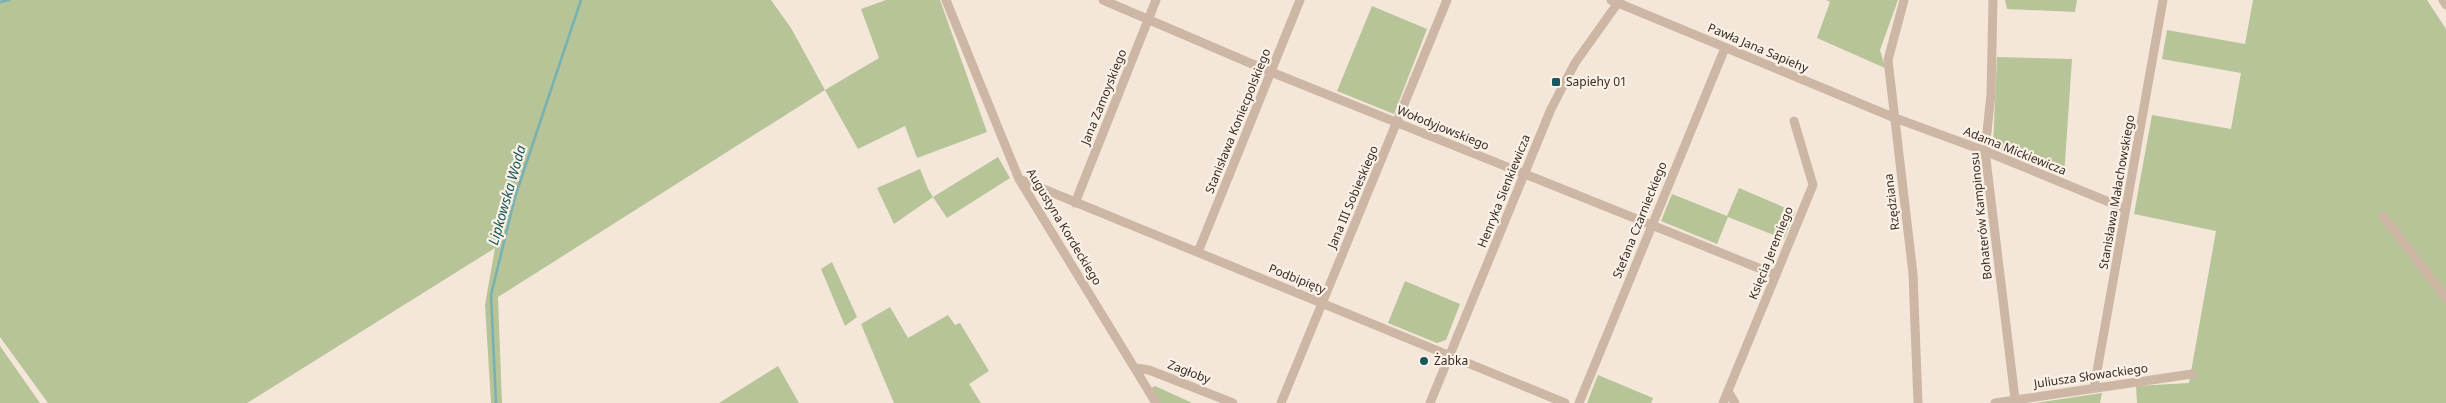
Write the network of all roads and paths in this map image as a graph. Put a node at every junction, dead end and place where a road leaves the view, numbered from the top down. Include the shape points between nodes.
1 (946, 0) edge
2 (1103, 0) edge
3 (1156, 0) edge
4 (1300, 0) edge
5 (1447, 0) edge
6 (1904, 0) edge
7 (1993, 0) edge
8 (2163, 0) edge
9 (2443, 0) edge
10 (1616, 1) edge
11 (2446, 5) edge
12 (1148, 20) junction
13 (1725, 48) junction
14 (1271, 72) junction
15 (1895, 118) junction
16 (1794, 121) dead end
17 (1398, 123) junction
18 (1985, 151) junction
19 (1524, 175) junction
20 (1019, 179) junction
21 (1075, 203) junction
22 (2126, 209) junction
23 (2383, 216) dead end
24 (1650, 226) junction
25 (1198, 252) junction
26 (1776, 275) junction
27 (2446, 298) edge
28 (1322, 302) junction
29 (1450, 356) junction
30 (1136, 368) junction
31 (2192, 374) dead end
32 (2094, 388) junction
33 (1728, 391) junction
34 (2015, 399) junction
35 (1230, 402) edge
36 (1156, 403) edge
37 (1281, 403) edge
38 (1430, 403) edge
39 (1565, 403) edge
40 (1579, 403) edge
41 (1723, 403) edge
42 (1735, 403) edge
43 (1918, 403) edge
44 (1995, 403) edge

1 - 20 street, Augustyna Kordeckiego
2 - 12 street, Wołodyjowskiego
3 - 12 street, Jana Zamoyskiego
4 - 14 street, Stanisława Koniecpolskiego
5 - 17 street, Jana III Sobieskiego
6 - 15 street, Rzędziana via 1888,60
7 - 18 street, Bohaterów Kampinosu via 1991,94
8 - 22 street, Stanisława Małachowskiego
9 - 11 street
10 - 13 street, Pawła Jana Sapiehy
10 - 19 street, Henryka Sienkiewicza via 1561,87
12 - 14 street, Wołodyjowskiego
12 - 21 street, Jana Zamoyskiego
13 - 15 street, Pawła Jana Sapiehy
13 - 24 street, Stefana Czarnieckiego
14 - 17 street, Wołodyjowskiego
14 - 25 street, Stanisława Koniecpolskiego
15 - 18 street, Adama Mickiewicza
15 - 43 street, Rzędziana via 1913,274
16 - 26 street, Księcia Jeremiego via 1813,185
17 - 19 street, Wołodyjowskiego
17 - 28 street, Jana III Sobieskiego
18 - 22 street, Adama Mickiewicza
18 - 34 street, Bohaterów Kampinosu
19 - 24 street, Wołodyjowskiego
19 - 29 street, Henryka Sienkiewicza
20 - 21 street, Podbipięty
20 - 30 street, Augustyna Kordeckiego
21 - 25 street, Podbipięty
22 - 32 street, Stanisława Małachowskiego
23 - 27 street
24 - 26 street, Wołodyjowskiego
24 - 40 street, Stefana Czarnieckiego
25 - 28 street, Podbipięty
26 - 33 street, Księcia Jeremiego
28 - 29 street, Podbipięty
28 - 37 street, Jana III Sobieskiego
29 - 38 street, Henryka Sienkiewicza
29 - 39 street, Podbipięty
30 - 35 street, Zagłoby via 1149,370
30 - 36 street, Augustyna Kordeckiego
31 - 32 street, Juliusza Słowackiego
32 - 34 street, Juliusza Słowackiego
33 - 41 street, Księcia Jeremiego
33 - 42 street
34 - 44 street, Juliusza Słowackiego

